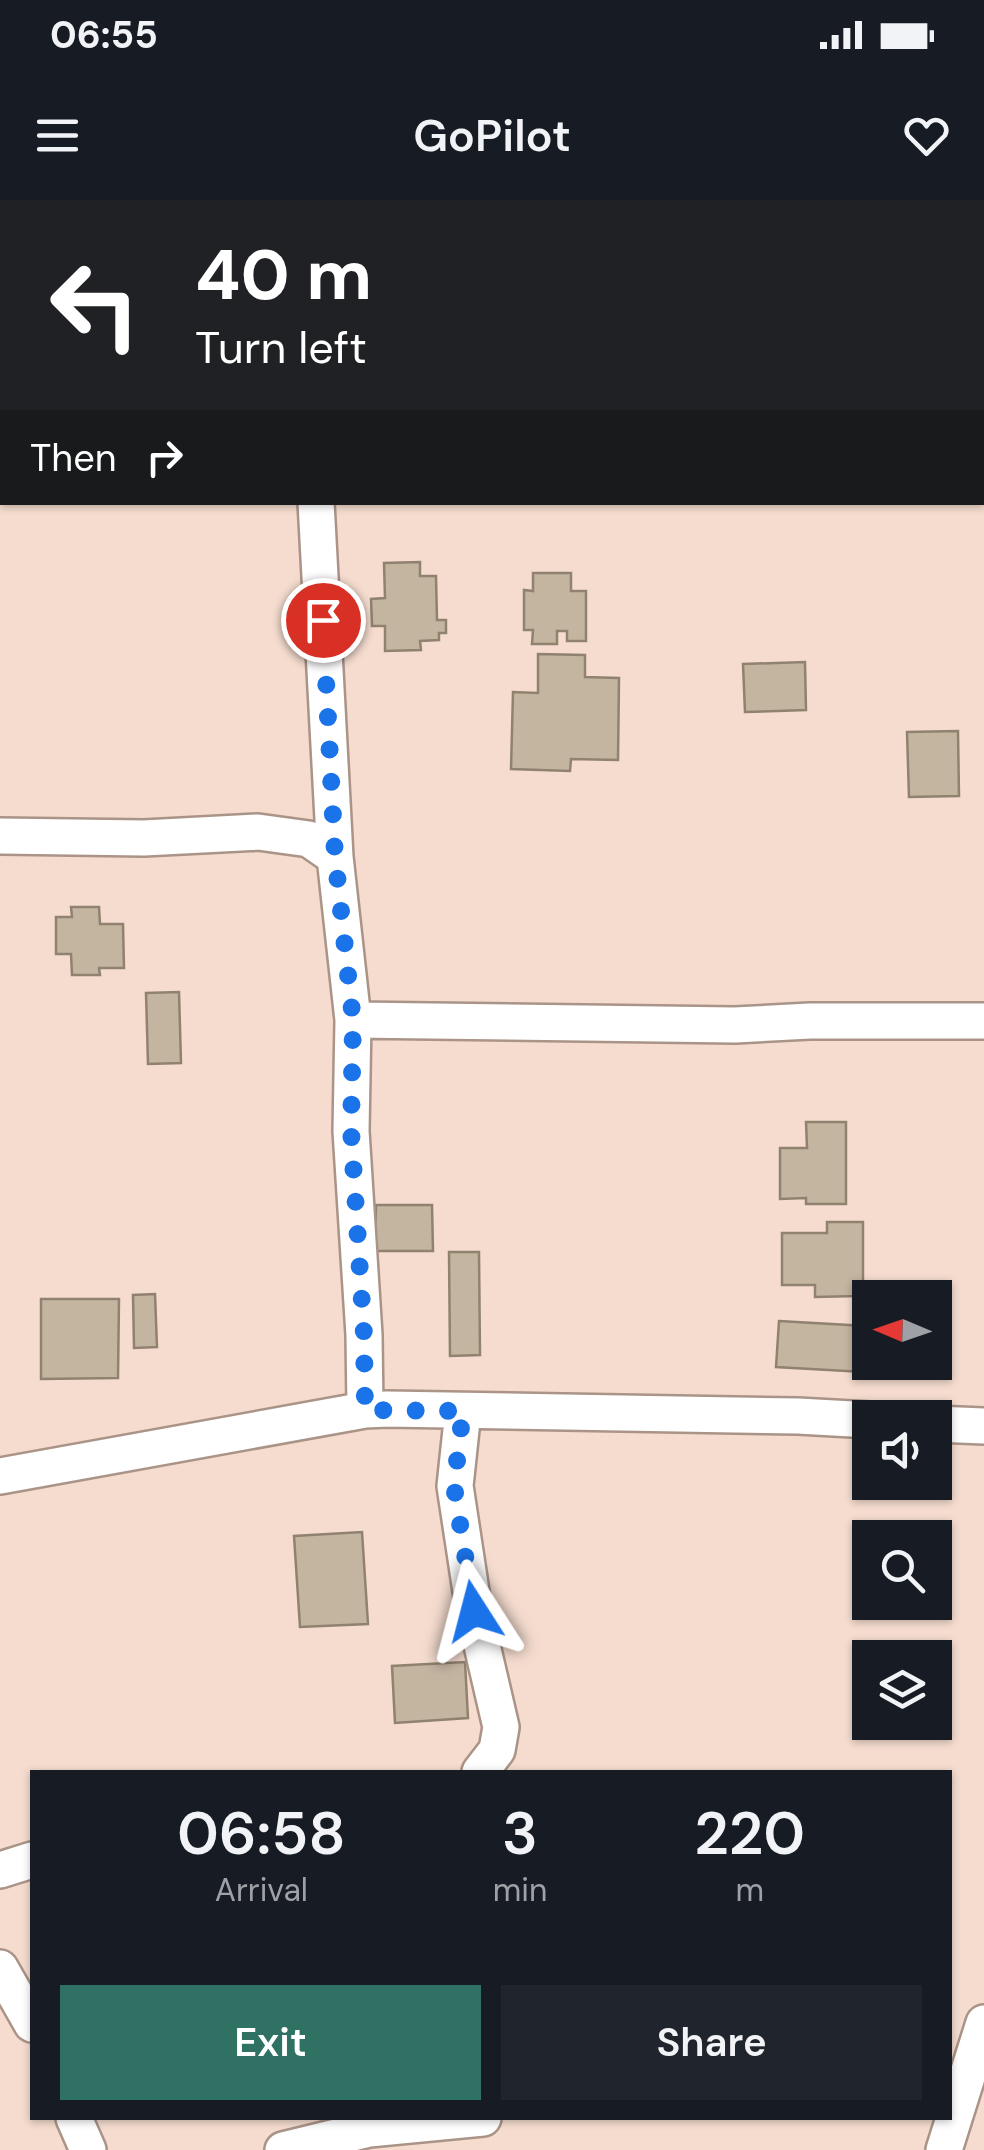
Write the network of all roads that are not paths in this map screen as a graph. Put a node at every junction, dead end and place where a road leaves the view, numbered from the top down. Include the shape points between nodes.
1 (316, 505) edge
2 (0, 836) edge
3 (335, 856) junction
4 (353, 1020) junction
5 (984, 1021) edge
6 (365, 1410) junction
7 (463, 1411) junction
8 (852, 1419) edge
9 (952, 1425) edge
10 (984, 1426) edge
11 (0, 1476) edge
12 (482, 1770) edge
13 (30, 1861) edge
14 (0, 1870) edge
15 (0, 1968) edge
16 (30, 2020) edge
17 (984, 2023) edge
18 (966, 2095) edge
19 (75, 2120) edge
20 (463, 2120) edge
21 (88, 2150) edge
22 (283, 2150) edge
23 (944, 2150) edge

1 - 3 street
2 - 3 street via 258,832 309,839
3 - 4 street
4 - 5 street
4 - 6 street via 351,1130
6 - 7 street
6 - 11 street
7 - 8 street
7 - 12 street via 454,1486 501,1727 498,1750
9 - 10 street
13 - 14 street
15 - 16 street
17 - 18 street
18 - 23 street
19 - 21 street
20 - 22 street via 370,2129

